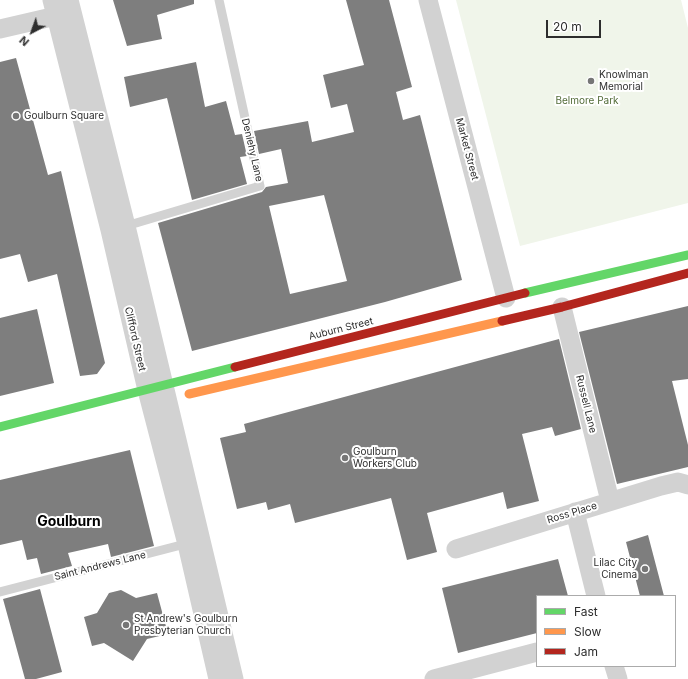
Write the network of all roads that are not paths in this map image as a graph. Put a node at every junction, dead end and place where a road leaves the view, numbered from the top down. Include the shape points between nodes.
1 (219, 0) edge
2 (428, 0) edge
3 (62, 7) edge
4 (0, 29) edge
5 (126, 226) junction
6 (688, 255) edge
7 (688, 273) edge
8 (506, 298) junction
9 (562, 307) junction
10 (161, 397) junction
11 (0, 427) edge
12 (688, 485) edge
13 (610, 501) junction
14 (575, 512) junction
15 (194, 542) junction
16 (456, 549) dead end
17 (0, 592) edge
18 (596, 595) edge
19 (536, 652) edge
20 (614, 667) edge
21 (218, 679) edge
22 (234, 679) edge
23 (434, 679) edge
24 (618, 679) edge

1 - 5 lane, Deniehy Lane via 260,186
2 - 8 street, Market Street
3 - 4 street
3 - 5 street, Clifford Street
3 - 10 street, Clifford Street via 110,230
5 - 10 street, Clifford Street
6 - 8 main road, Auburn Street
7 - 9 main road, Auburn Street
8 - 10 main road, Auburn Street
9 - 10 main road, Auburn Street
9 - 13 street, Russell Lane
10 - 11 main road, Auburn Street
10 - 15 street, Clifford Street
12 - 13 street, Ross Place via 678,482
13 - 14 street, Ross Place
14 - 16 street, Ross Place
14 - 18 street
15 - 17 lane, Saint Andrews Lane
15 - 21 street, Clifford Street
15 - 22 street, Clifford Street
19 - 23 street
20 - 24 street

